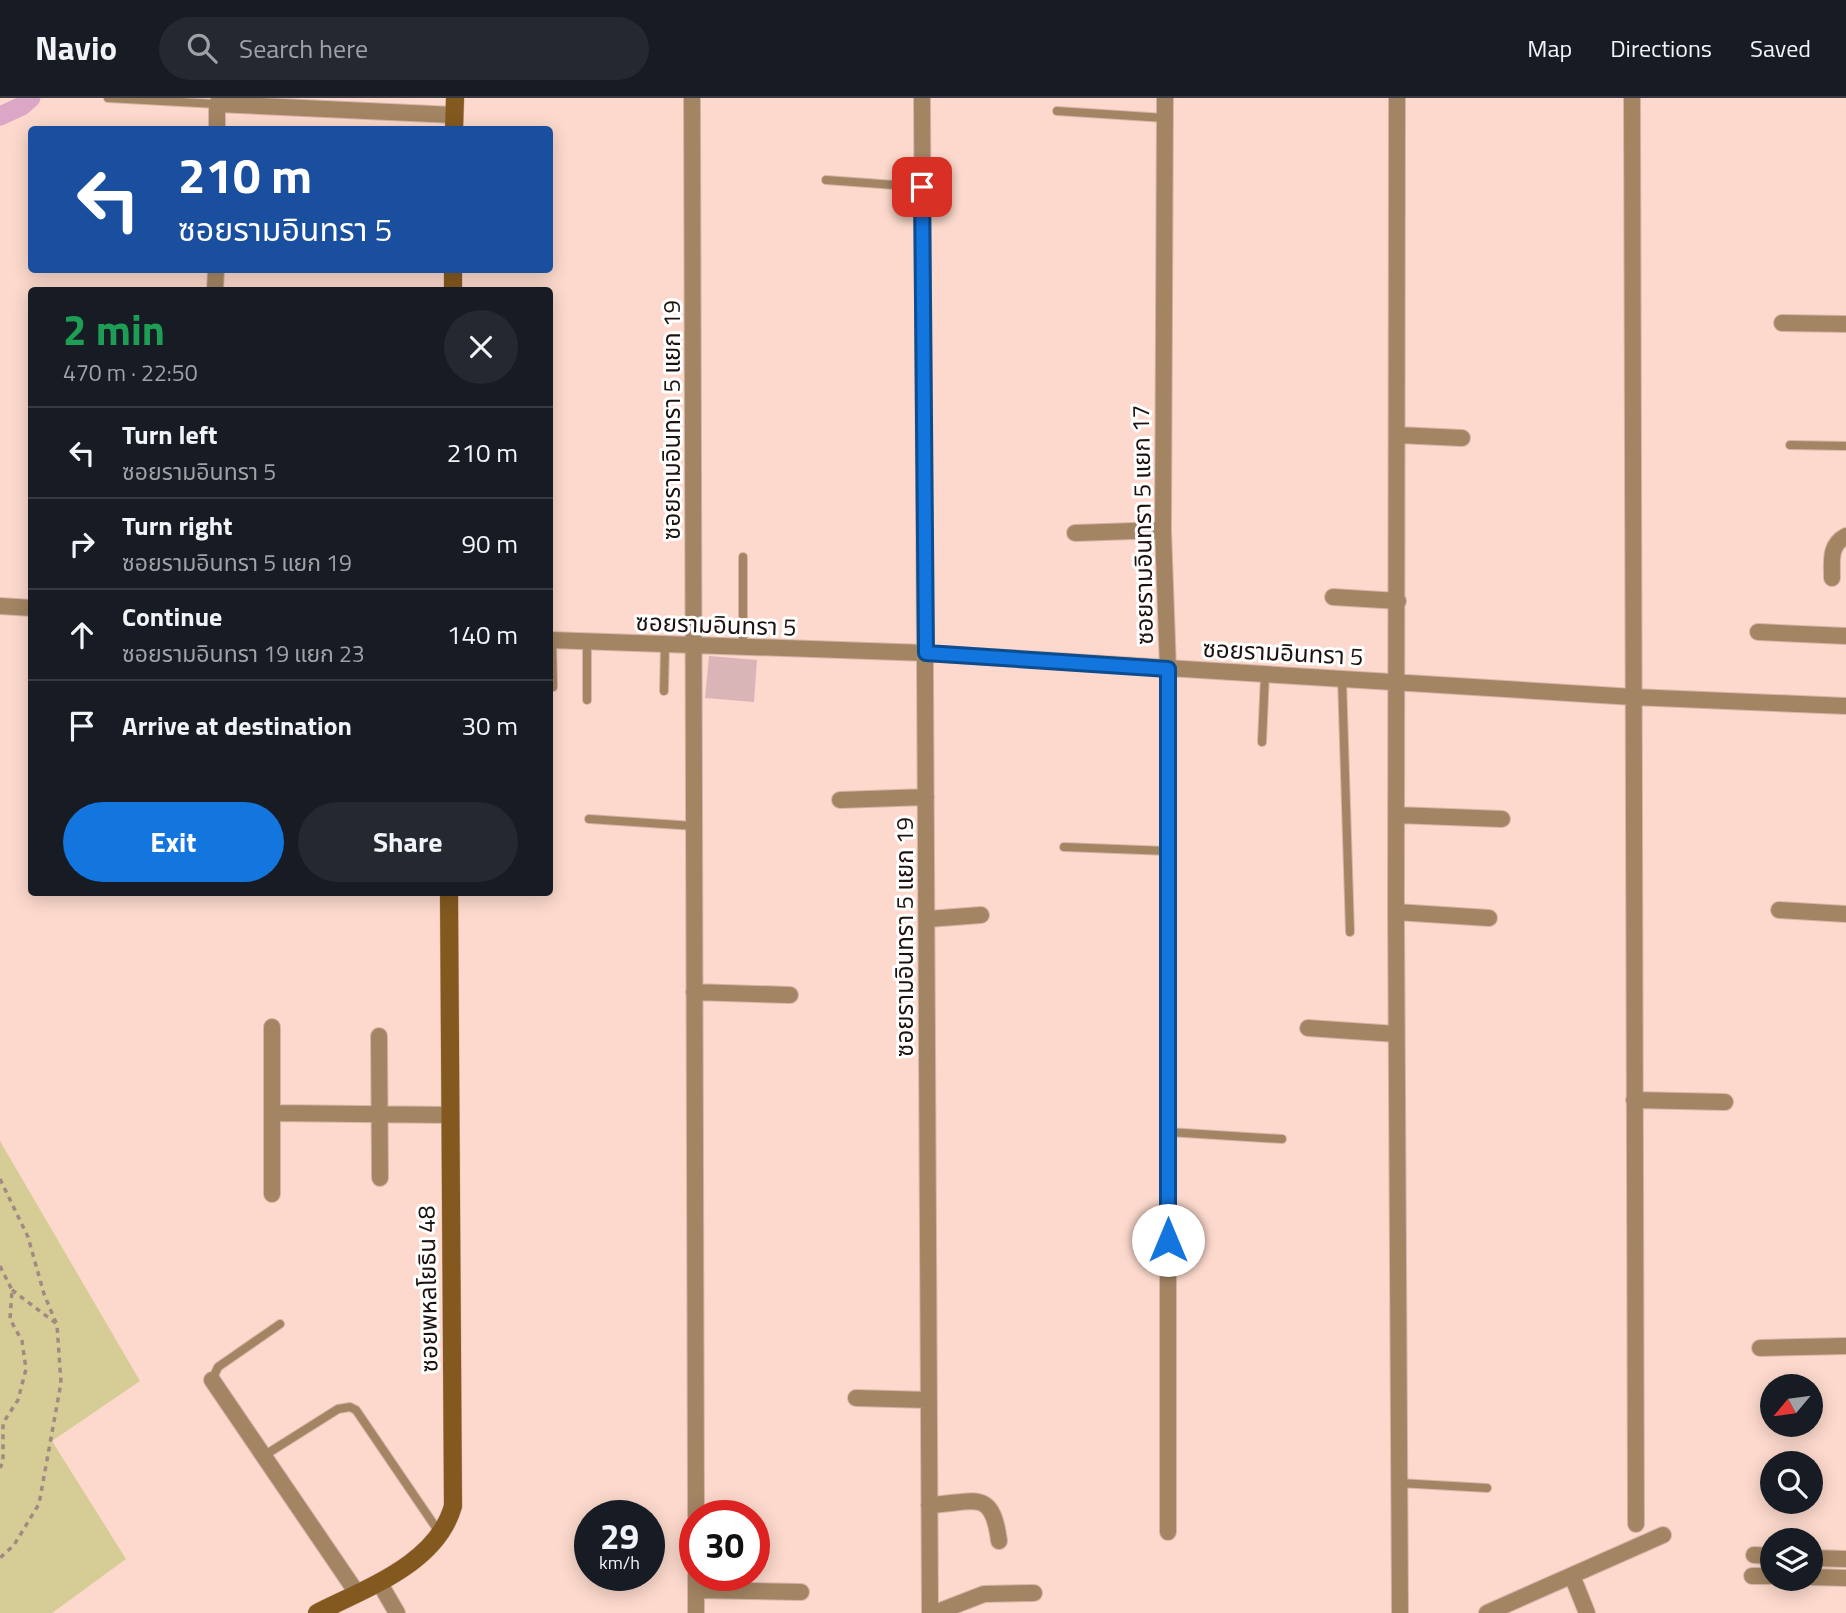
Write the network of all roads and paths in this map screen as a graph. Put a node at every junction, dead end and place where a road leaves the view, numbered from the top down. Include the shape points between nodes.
1 (108, 98) edge
2 (692, 98) edge
3 (922, 98) edge
4 (1165, 98) edge
5 (1397, 98) edge
6 (1632, 98) edge
7 (217, 104) junction
8 (1056, 111) dead end
9 (454, 114) edge
10 (1165, 118) junction
11 (217, 126) edge
12 (826, 180) dead end
13 (922, 187) junction
14 (1782, 323) dead end
15 (1846, 324) edge
16 (1398, 435) junction
17 (1462, 438) dead end
18 (1790, 445) dead end
19 (1846, 446) edge
20 (1163, 530) junction
21 (1075, 533) dead end
22 (1846, 536) edge
23 (743, 557) dead end
24 (1832, 578) dead end
25 (1332, 597) dead end
26 (1398, 601) junction
27 (0, 606) edge
28 (28, 608) edge
29 (1758, 632) dead end
30 (1846, 636) edge
31 (553, 640) edge
32 (587, 642) junction
33 (665, 644) junction
34 (694, 646) junction
35 (743, 649) junction
36 (926, 653) junction
37 (1168, 669) junction
38 (1265, 675) junction
39 (1342, 679) junction
40 (1398, 681) junction
41 (664, 691) dead end
42 (1633, 696) junction
43 (587, 700) dead end
44 (1846, 706) edge
45 (1262, 742) dead end
46 (926, 797) junction
47 (840, 800) dead end
48 (1397, 815) junction
49 (1502, 819) dead end
50 (589, 820) dead end
51 (694, 826) junction
52 (1064, 847) dead end
53 (1168, 851) junction
54 (449, 896) edge
55 (1779, 909) dead end
56 (1396, 912) junction
57 (1846, 914) edge
58 (981, 915) dead end
59 (1489, 918) dead end
60 (928, 919) junction
61 (1350, 932) dead end
62 (694, 992) junction
63 (790, 995) dead end
64 (272, 1027) dead end
65 (1308, 1028) dead end
66 (1396, 1034) junction
67 (379, 1036) dead end
68 (1634, 1100) junction
69 (1725, 1102) dead end
70 (273, 1113) junction
71 (378, 1113) junction
72 (449, 1115) junction
73 (1168, 1132) junction
74 (1282, 1139) dead end
75 (380, 1178) dead end
76 (0, 1179) edge
77 (272, 1194) dead end
78 (0, 1266) edge
79 (12, 1290) junction
80 (280, 1324) dead end
81 (57, 1325) junction
82 (1846, 1346) edge
83 (1760, 1348) dead end
84 (212, 1380) joint
85 (856, 1398) dead end
86 (928, 1400) junction
87 (265, 1455) junction
88 (0, 1468) edge
89 (1399, 1483) junction
90 (1487, 1488) dead end
91 (696, 1500) edge
92 (929, 1505) junction
93 (1636, 1524) dead end
94 (1168, 1532) dead end
95 (441, 1534) junction
96 (1663, 1535) dead end
97 (999, 1541) dead end
98 (1754, 1555) dead end
99 (1760, 1555) edge
100 (0, 1558) edge
101 (1823, 1558) edge
102 (1846, 1559) edge
103 (1752, 1576) dead end
104 (1760, 1576) edge
105 (1823, 1577) edge
106 (1573, 1578) junction
107 (1846, 1578) edge
108 (379, 1582) junction
109 (770, 1589) edge
110 (696, 1591) edge
111 (801, 1592) dead end
112 (357, 1593) junction
113 (1034, 1593) dead end
114 (317, 1613) edge
115 (397, 1613) edge
116 (696, 1613) edge
117 (932, 1613) edge
118 (1400, 1613) edge
119 (1487, 1613) edge
120 (1587, 1613) edge

1 - 7 lane
2 - 34 street, ซอยรามอินทรา 5 แยก 19
3 - 13 street, ซอยรามอินทรา 5 แยก 19
4 - 10 street, ซอยรามอินทรา 5 แยก 17
5 - 16 street
6 - 42 street
7 - 9 street
7 - 11 street
8 - 10 lane
10 - 20 street, ซอยรามอินทรา 5 แยก 17
12 - 13 lane
13 - 36 street, ซอยรามอินทรา 5 แยก 19
14 - 15 street
16 - 17 street
16 - 26 street
18 - 19 lane
20 - 21 street
20 - 37 street, ซอยรามอินทรา 5 แยก 17
22 - 24 street via 1832,553
23 - 35 lane
25 - 26 street
26 - 40 street
27 - 28 street
29 - 30 street
31 - 32 street, ซอยรามอินทรา 5
32 - 33 street, ซอยรามอินทรา 5
32 - 43 lane
33 - 34 street, ซอยรามอินทรา 5
33 - 41 lane
34 - 35 street, ซอยรามอินทรา 5
34 - 51 street, ซอยรามอินทรา 5 แยก 19
35 - 36 street, ซอยรามอินทรา 5
36 - 37 street, ซอยรามอินทรา 5
36 - 46 street, ซอยรามอินทรา 5 แยก 19
37 - 38 street, ซอยรามอินทรา 5
37 - 53 street, ซอยรามอินทรา 5 แยก 17
38 - 39 street, ซอยรามอินทรา 5
38 - 45 lane
39 - 40 street, ซอยรามอินทรา 5
39 - 61 lane
40 - 42 street, ซอยรามอินทรา 5
40 - 48 street
42 - 44 street, ซอยรามอินทรา 5
42 - 68 street
46 - 47 street
46 - 60 street, ซอยรามอินทรา 5 แยก 19
48 - 49 street
48 - 56 street
50 - 51 lane
51 - 62 street, ซอยรามอินทรา 5 แยก 19
52 - 53 lane
53 - 73 street, ซอยรามอินทรา 5 แยก 17
54 - 72 street, ซอยพหลโยธิน 48
55 - 57 street
56 - 59 street
56 - 66 street
58 - 60 street
60 - 86 street, ซอยรามอินทรา 5 แยก 19
62 - 63 street
62 - 91 street, ซอยรามอินทรา 5 แยก 19
64 - 70 street
65 - 66 street
66 - 89 street
67 - 71 street
68 - 69 street
68 - 93 street
70 - 71 street
70 - 77 street
71 - 72 street
71 - 75 street
72 - 95 street, ซอยพหลโยธิน 48 via 454,1494
73 - 74 lane
73 - 94 street, ซอยรามอินทรา 5 แยก 17
76 - 81 path via 28,1237
78 - 79 path
79 - 81 path
79 - 88 path via 10,1319 22,1341 26,1369 18,1400 3,1423
80 - 84 lane via 219,1367
81 - 100 path via 61,1383 39,1504 14,1545
82 - 83 street
84 - 87 street
85 - 86 street
86 - 92 street, ซอยรามอินทรา 5 แยก 19
87 - 95 lane via 338,1409 351,1407
87 - 112 street
89 - 90 lane
89 - 118 street
92 - 97 street via 982,1502 990,1506
92 - 117 street, ซอยรามอินทรา 5 แยก 19
95 - 108 street, ซอยพหลโยธิน 48 via 419,1556
96 - 106 street
98 - 99 street
101 - 102 street
103 - 104 street
105 - 107 street
106 - 119 street
106 - 120 street
108 - 112 street, ซอยพหลโยธิน 48
108 - 115 street
109 - 111 street
110 - 116 street
112 - 114 street, ซอยพหลโยธิน 48
113 - 117 street via 984,1594

